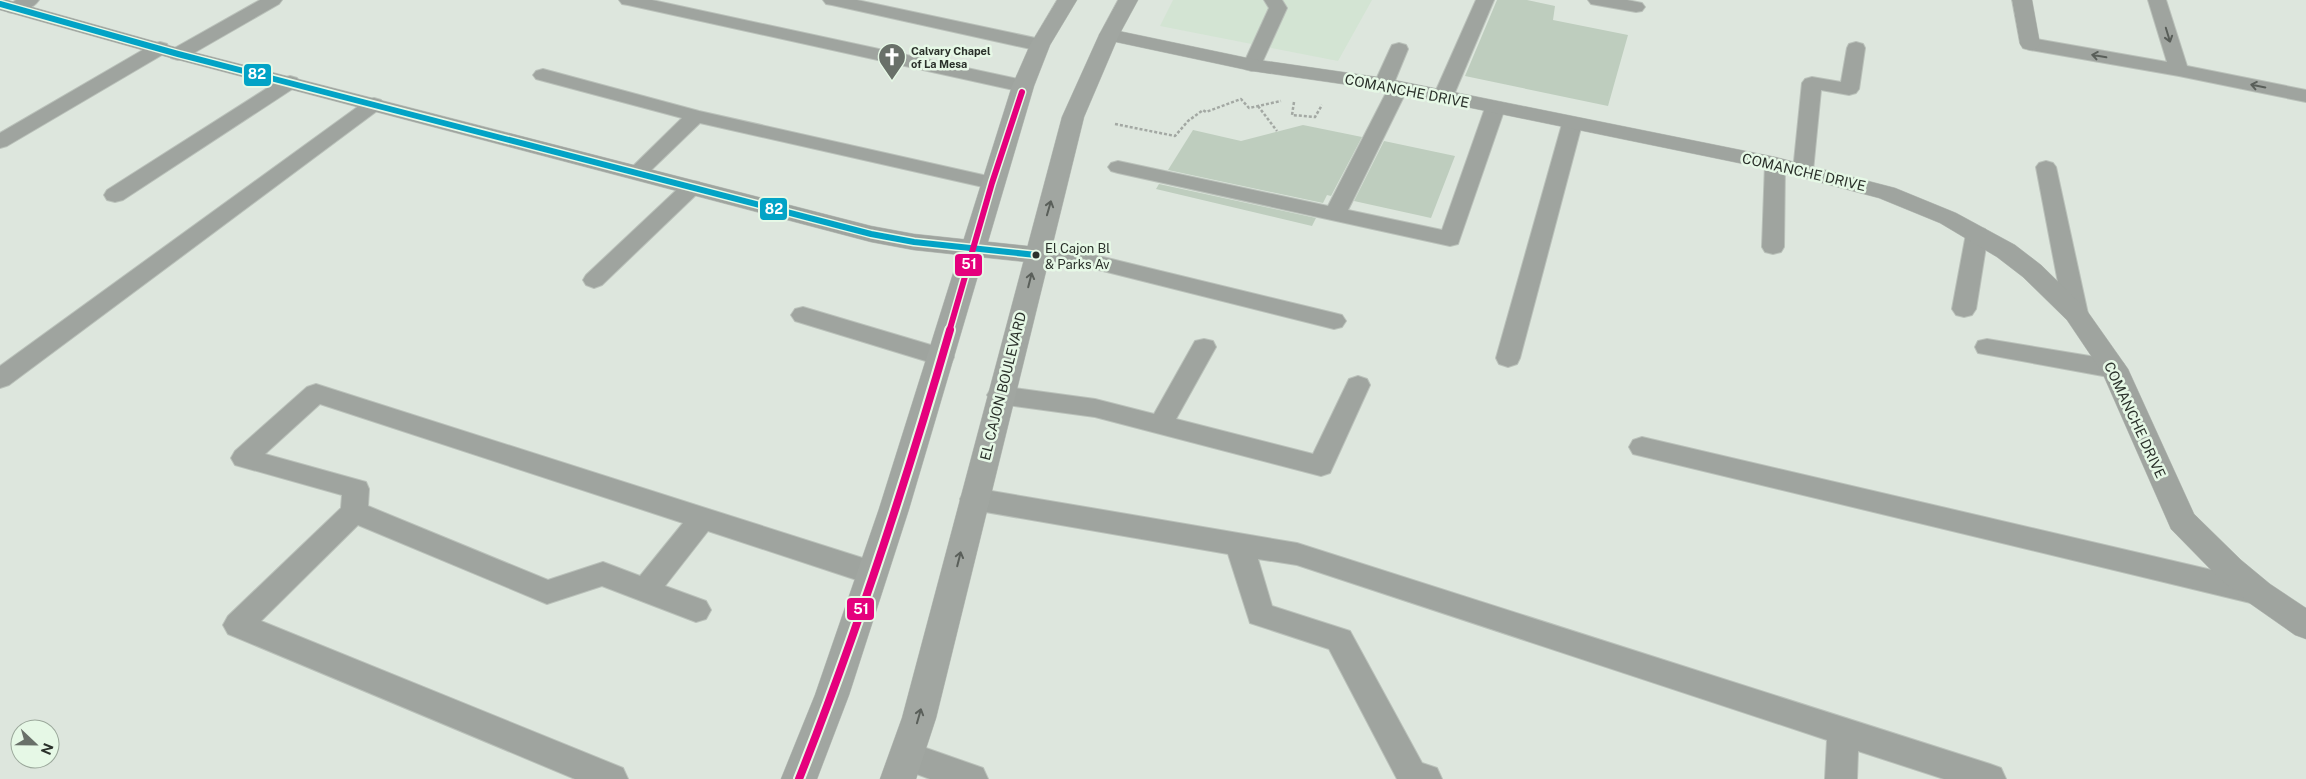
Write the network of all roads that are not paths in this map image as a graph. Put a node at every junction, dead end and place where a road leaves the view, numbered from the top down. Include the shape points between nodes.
1 (273, 0) edge
2 (628, 0) edge
3 (832, 0) edge
4 (1067, 0) edge
5 (1128, 0) edge
6 (1273, 0) edge
7 (1485, 0) edge
8 (1597, 0) edge
9 (2022, 0) edge
10 (2157, 0) edge
11 (15, 4) edge
12 (1636, 8) dead end
13 (1109, 35) junction
14 (2030, 44) joint
15 (1040, 45) junction
16 (1856, 48) dead end
17 (1399, 49) dead end
18 (169, 51) junction
19 (1252, 65) junction
20 (2179, 70) junction
21 (543, 75) dead end
22 (290, 82) junction
23 (1023, 86) junction
24 (1391, 86) junction
25 (2306, 96) edge
26 (1443, 97) junction
27 (374, 104) junction
28 (1494, 108) junction
29 (696, 116) junction
30 (1572, 124) junction
31 (0, 142) edge
32 (1775, 164) junction
33 (1118, 167) dead end
34 (2046, 167) dead end
35 (1803, 171) junction
36 (637, 173) junction
37 (992, 183) junction
38 (692, 187) junction
39 (115, 195) dead end
40 (1335, 214) junction
41 (1977, 234) junction
42 (1773, 247) dead end
43 (973, 249) junction
44 (1036, 255) junction
45 (594, 280) dead end
46 (1964, 309) dead end
47 (2076, 314) junction
48 (804, 315) dead end
49 (1334, 321) dead end
50 (1204, 347) dead end
51 (1987, 347) dead end
52 (942, 357) junction
53 (1508, 358) dead end
54 (2114, 369) junction
55 (0, 379) edge
56 (1358, 385) dead end
57 (1000, 395) junction
58 (1160, 425) junction
59 (1642, 447) dead end
60 (974, 499) junction
61 (354, 512) junction
62 (703, 518) junction
63 (1240, 545) junction
64 (872, 573) junction
65 (645, 590) junction
66 (2259, 593) junction
67 (696, 610) dead end
68 (2306, 624) edge
69 (1843, 731) junction
70 (902, 767) edge
71 (612, 779) edge
72 (799, 779) edge
73 (972, 779) edge
74 (1426, 779) edge
75 (1841, 779) edge
76 (1990, 779) edge

1 - 18 lane
2 - 23 lane
3 - 15 lane
4 - 15 main road
5 - 13 main road, EL CAJON BOULEVARD
6 - 19 lane via 1278,8
7 - 26 lane
8 - 12 lane
9 - 14 street
10 -> 20 lane
11 - 18 street
13 - 19 street, COMANCHE DRIVE
44 -> 13 main road, EL CAJON BOULEVARD via 1073,117
20 -> 14 lane
15 - 23 main road
16 - 35 lane via 1848,89 1812,83
17 - 24 lane
18 - 22 street
18 - 31 lane
19 - 24 street, COMANCHE DRIVE
25 -> 20 lane
21 - 29 lane
22 - 27 street
22 - 39 lane
23 - 37 main road
24 - 26 street, COMANCHE DRIVE
24 - 40 lane
26 - 28 street, COMANCHE DRIVE
27 - 36 street
27 - 55 lane
28 - 30 street, COMANCHE DRIVE
28 - 40 lane via 1450,239
29 - 36 lane
29 - 37 lane
30 - 32 street, COMANCHE DRIVE
30 - 53 lane
32 - 35 street, COMANCHE DRIVE
32 - 42 lane
33 - 40 lane
34 - 47 lane
35 - 41 street, COMANCHE DRIVE via 1886,193 1948,218
36 - 38 street
37 - 43 main road
38 - 43 street via 871,234
38 - 45 lane
41 - 46 lane
41 - 47 street, COMANCHE DRIVE via 2032,271
43 - 44 street
43 - 52 main road
44 - 49 lane via 1099,263
57 -> 44 main road, EL CAJON BOULEVARD
47 - 54 street, COMANCHE DRIVE
48 - 52 lane
50 - 58 lane
51 - 54 lane
52 - 64 main road
54 - 66 street, COMANCHE DRIVE via 2182,521 2204,545
56 - 58 lane via 1321,466
57 - 58 lane via 1095,408
57 - 60 main road, EL CAJON BOULEVARD
59 - 66 lane
60 - 63 lane
70 -> 60 main road, EL CAJON BOULEVARD via 919,718
61 - 62 lane via 356,489 244,458 316,393
61 - 65 lane via 547,592 603,574
61 - 71 lane via 238,625
62 - 64 lane
62 - 65 lane
63 - 69 lane via 1297,554
63 - 74 lane via 1260,614 1339,640 1411,774
64 - 72 main road via 832,694
65 - 67 lane
66 - 68 street, COMANCHE DRIVE
69 - 75 lane
69 - 76 lane
70 - 73 lane

